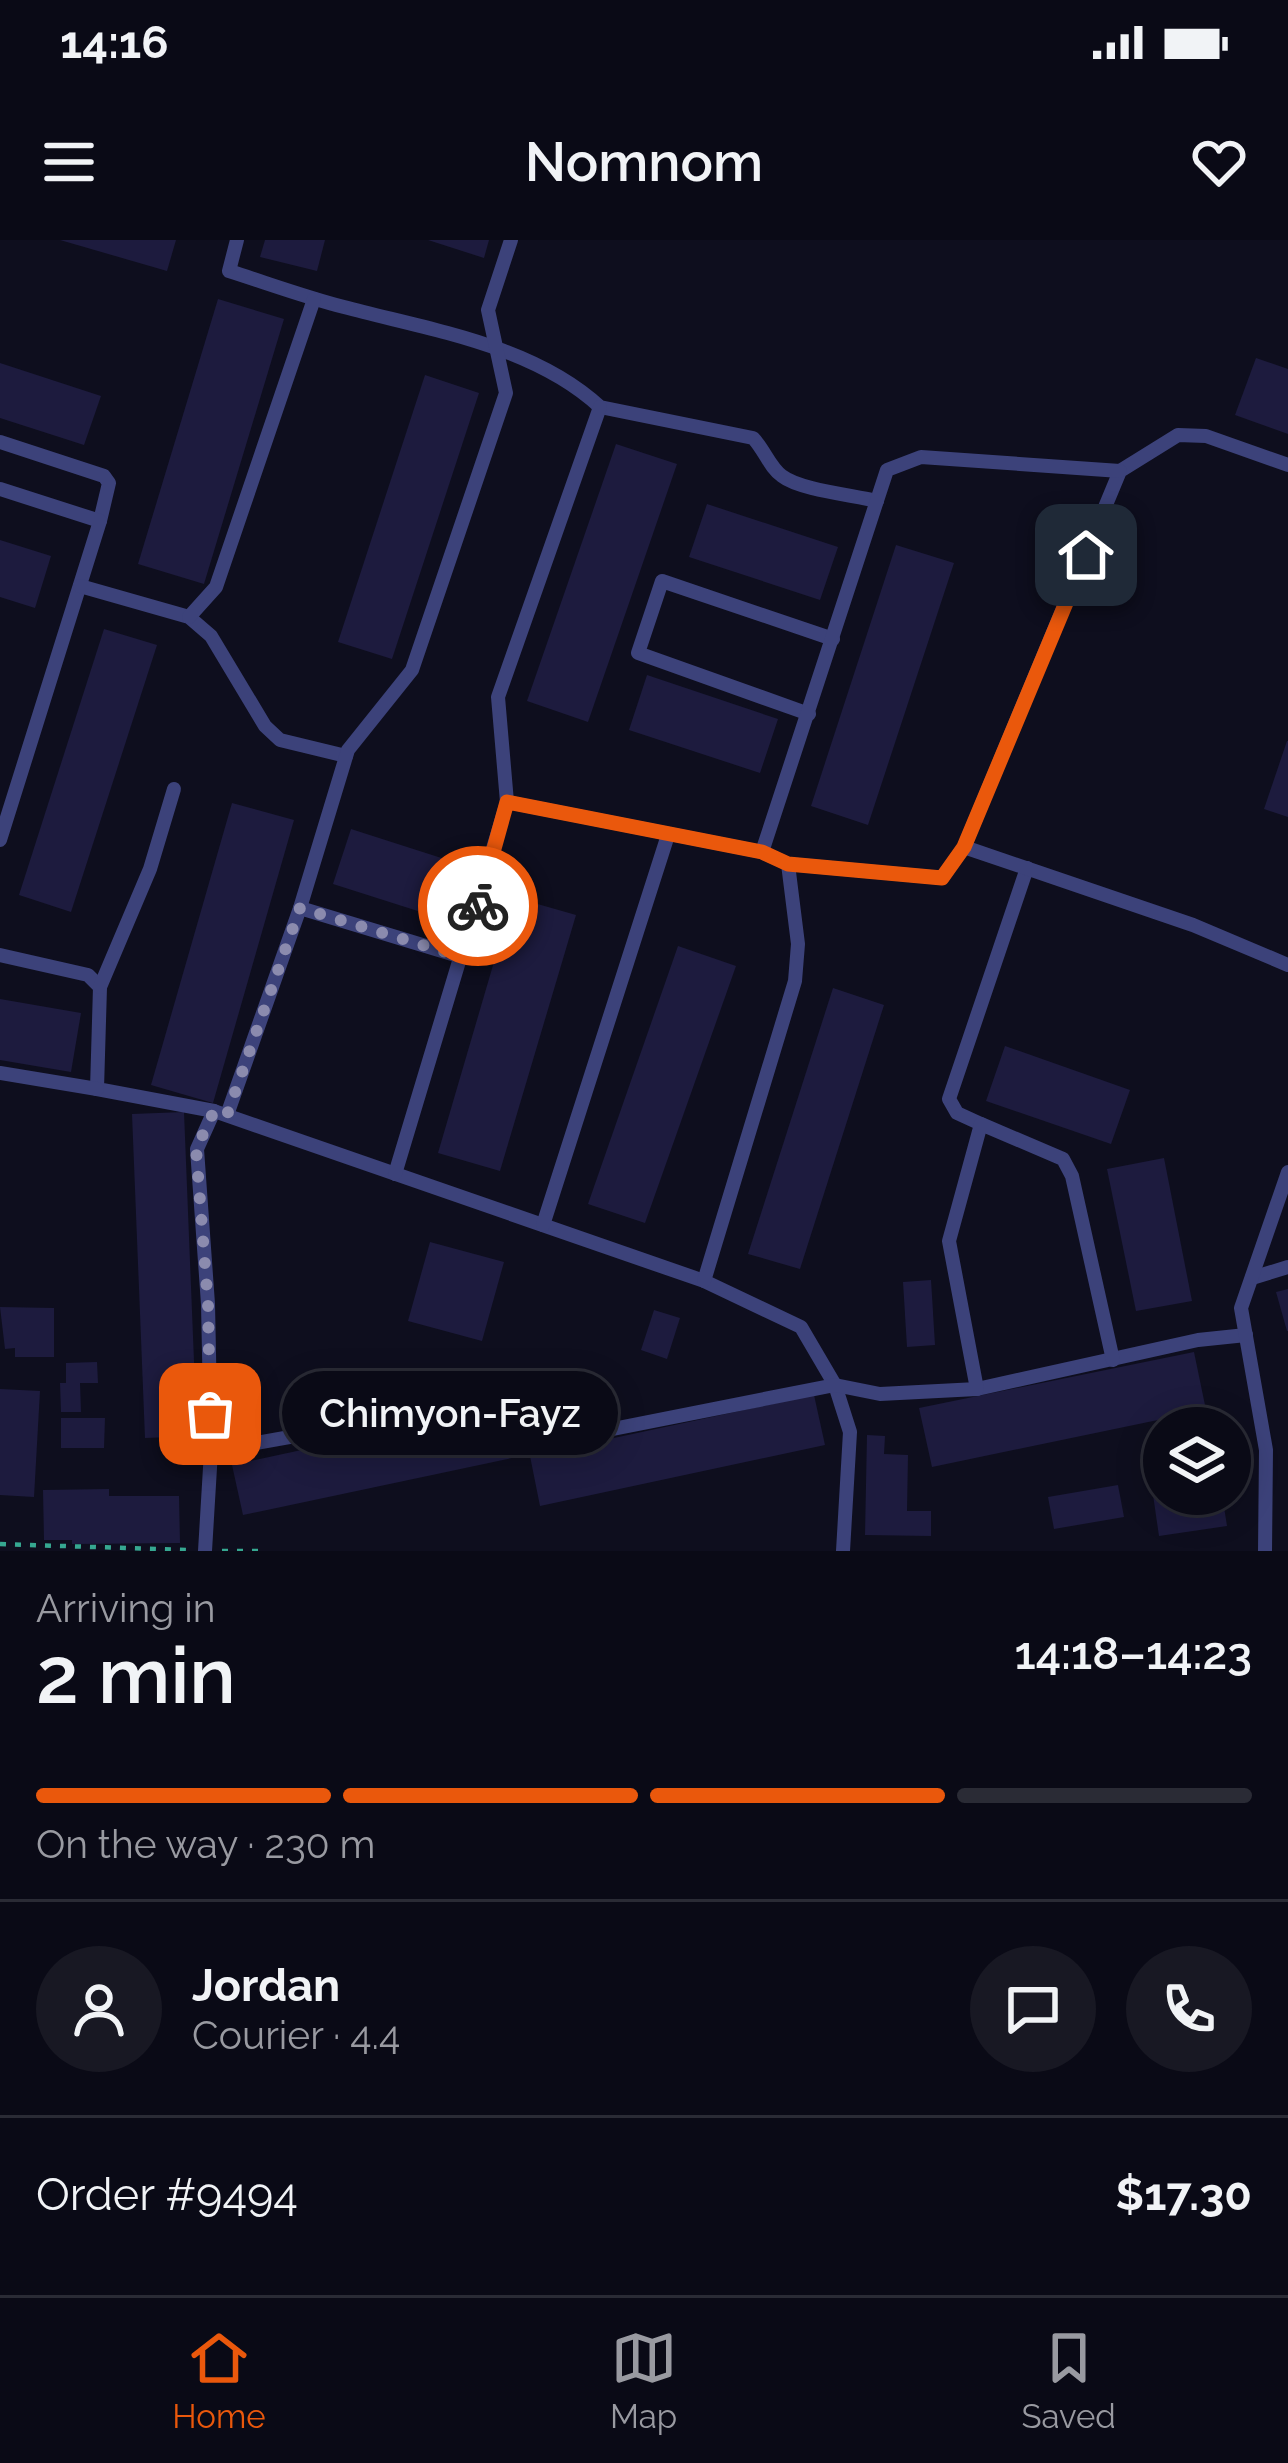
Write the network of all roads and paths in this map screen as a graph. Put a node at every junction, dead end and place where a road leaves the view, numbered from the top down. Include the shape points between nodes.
1 (237, 240) edge
2 (512, 240) edge
3 (314, 299) junction
4 (496, 348) junction
5 (600, 407) junction
6 (0, 442) edge
7 (1288, 465) edge
8 (1120, 471) junction
9 (0, 489) edge
10 (878, 501) junction
11 (100, 520) junction
12 (80, 586) junction
13 (189, 617) junction
14 (833, 639) junction
15 (809, 714) junction
16 (346, 756) junction
17 (174, 789) dead end
18 (507, 802) junction
19 (668, 835) junction
20 (0, 840) edge
21 (964, 847) junction
22 (762, 852) junction
23 (788, 864) junction
24 (1027, 868) junction
25 (300, 908) junction
26 (0, 956) edge
27 (462, 957) junction
28 (1288, 965) edge
29 (100, 987) junction
30 (0, 1073) edge
31 (97, 1089) junction
32 (220, 1113) junction
33 (981, 1124) junction
34 (1288, 1172) edge
35 (395, 1174) junction
36 (1281, 1212) edge
37 (543, 1225) junction
38 (1288, 1267) edge
39 (1252, 1277) junction
40 (704, 1281) junction
41 (1246, 1336) junction
42 (1113, 1360) junction
43 (835, 1384) junction
44 (977, 1389) junction
45 (211, 1451) junction
46 (0, 1544) edge
47 (205, 1551) edge
48 (265, 1551) edge
49 (843, 1551) edge
50 (1265, 1551) edge

1 - 3 lane via 229,271
2 - 4 lane via 488,310
3 - 4 lane
3 - 13 lane via 216,587
4 - 5 lane
4 - 16 lane via 506,393 412,670
5 - 10 lane via 753,438 790,481
5 - 18 lane via 498,697
6 - 11 lane via 104,476
7 - 8 lane via 1206,436 1178,436
8 - 10 lane via 921,457 887,470
8 - 21 lane
9 - 11 lane
10 - 14 lane
11 - 12 lane
12 - 13 lane
12 - 20 lane
13 - 16 lane via 211,636 280,740
14 - 15 lane
14 - 15 lane via 662,581 638,653
15 - 22 lane
16 - 25 lane
17 - 29 lane
18 - 19 lane
18 - 27 lane
19 - 22 lane
19 - 37 lane
21 - 23 lane via 942,878
21 - 24 lane
22 - 23 lane
23 - 40 lane via 795,981
24 - 28 lane
24 - 33 lane via 949,1099 957,1113
25 - 27 lane
25 - 32 lane
26 - 29 lane via 88,975
27 - 35 lane
29 - 31 lane
30 - 31 lane
31 - 32 lane
32 - 35 lane
32 - 45 lane via 196,1149
33 - 42 lane via 1063,1159
33 - 44 lane via 949,1241
34 - 36 lane
35 - 37 lane
36 - 39 lane
37 - 40 lane
38 - 39 lane
39 - 41 lane via 1241,1308
40 - 43 lane via 801,1327
41 - 42 lane
41 - 50 lane via 1266,1450
42 - 44 lane
43 - 44 lane via 880,1394
43 - 45 lane via 542,1442 532,1394
43 - 49 lane via 850,1432
45 - 47 lane
46 - 47 path
47 - 48 path

